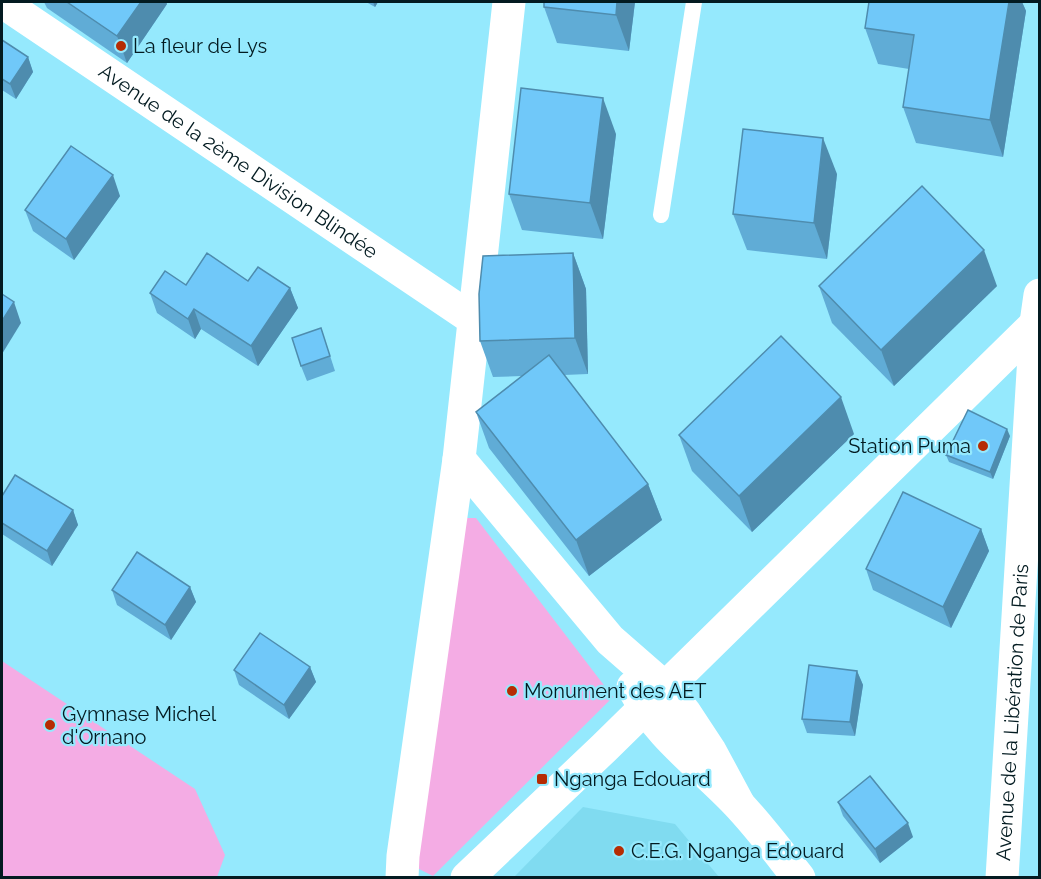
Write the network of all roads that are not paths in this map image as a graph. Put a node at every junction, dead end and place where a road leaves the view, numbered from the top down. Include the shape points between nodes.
1 (2, 2) edge
2 (509, 2) edge
3 (694, 2) edge
4 (661, 215) dead end
5 (1038, 312) edge
6 (474, 320) junction
7 (459, 459) junction
8 (654, 697) junction
9 (604, 748) junction
10 (680, 749) junction
11 (738, 803) junction
12 (402, 878) edge
13 (467, 878) edge
14 (799, 878) edge
15 (1002, 878) edge

1 - 6 street, Avenue de la 2ème Division Blindée
2 - 6 main road
3 - 4 lane
5 - 8 main road
5 - 15 main road, Avenue de la Libération de Paris
6 - 7 main road
7 - 8 main road
7 - 12 main road
8 - 9 main road
8 - 10 main road
8 - 11 main road via 685,713
9 - 10 main road via 648,745
9 - 13 main road
10 - 11 main road
11 - 14 main road

